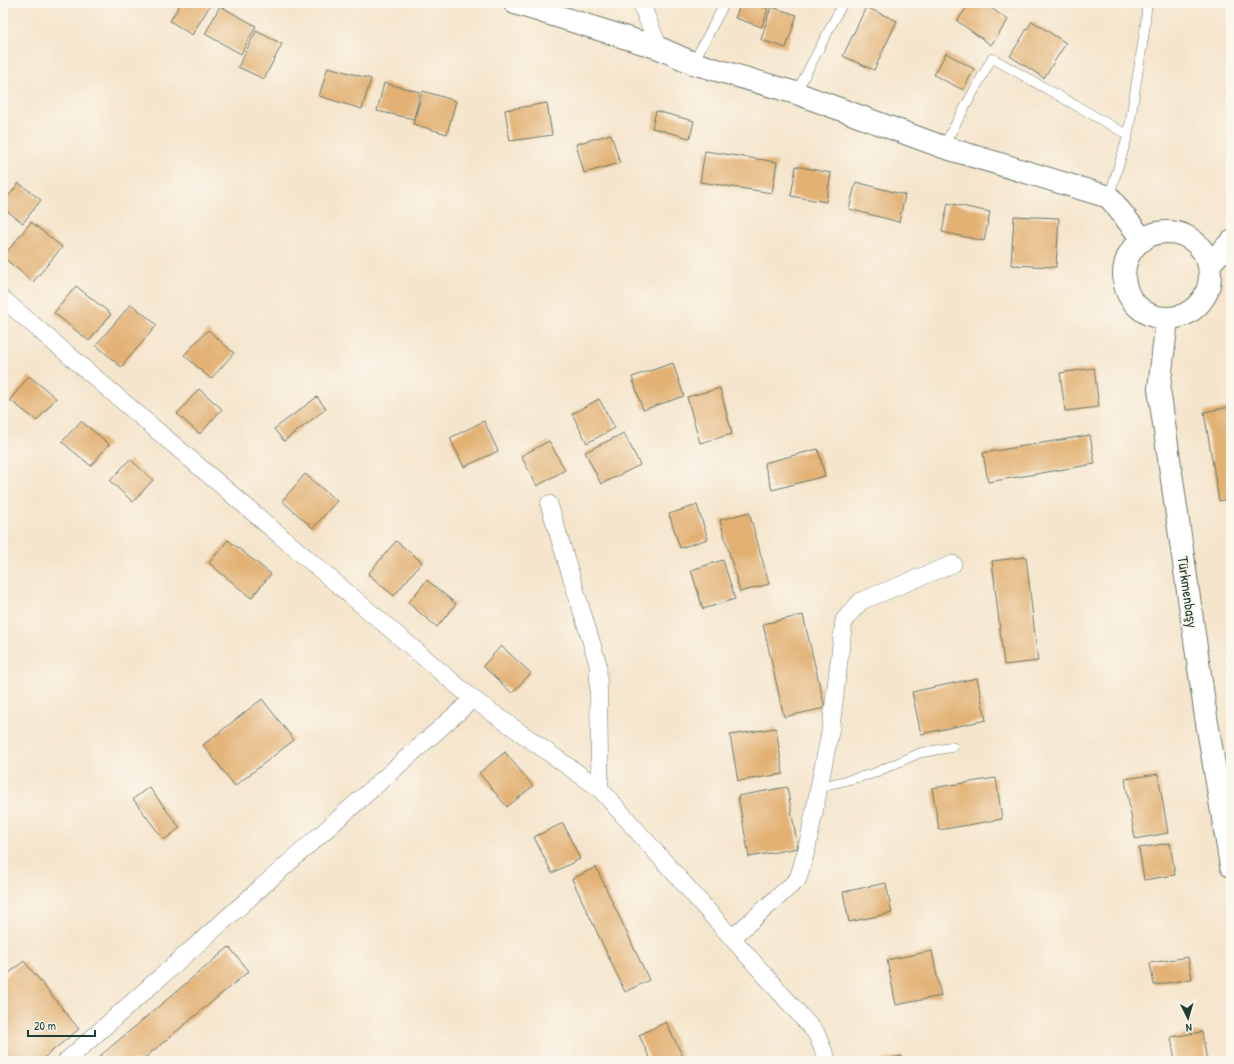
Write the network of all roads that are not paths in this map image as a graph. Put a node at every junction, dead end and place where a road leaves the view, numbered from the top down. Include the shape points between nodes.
1 (515, 3) edge
2 (641, 3) edge
3 (725, 3) edge
4 (843, 3) edge
5 (1147, 3) edge
6 (659, 48) junction
7 (693, 63) junction
8 (796, 93) junction
9 (1128, 135) junction
10 (943, 147) junction
11 (1109, 197) junction
12 (1143, 240) junction
13 (1231, 242) edge
14 (1209, 264) junction
15 (3, 299) edge
16 (1167, 319) junction
17 (549, 504) dead end
18 (953, 564) dead end
19 (473, 699) junction
20 (953, 747) dead end
21 (819, 786) junction
22 (600, 789) junction
23 (1231, 866) edge
24 (732, 938) junction
25 (66, 1061) edge
26 (828, 1061) edge

1 - 6 street
2 - 6 street
3 - 7 lane
4 - 8 lane
5 - 9 lane
6 - 7 street
7 - 8 street
8 - 10 street
9 - 10 lane via 992,58
9 - 11 lane
10 - 11 street
11 - 12 street
12 - 14 street via 1153,234 1170,232 1184,236 1200,248
12 - 16 street via 1129,253 1124,271 1126,289 1133,302 1147,314
13 - 14 street
14 - 16 street via 1210,282 1203,300 1188,313
15 - 19 street
16 - 23 street, Türkmenbaşy via 1158,389 1206,717
17 - 22 street via 598,664
18 - 21 street via 861,601 844,620 831,727
19 - 22 street
19 - 25 street
20 - 21 lane via 920,753 872,774
21 - 24 street via 798,879
22 - 24 street
24 - 26 street via 816,1033

